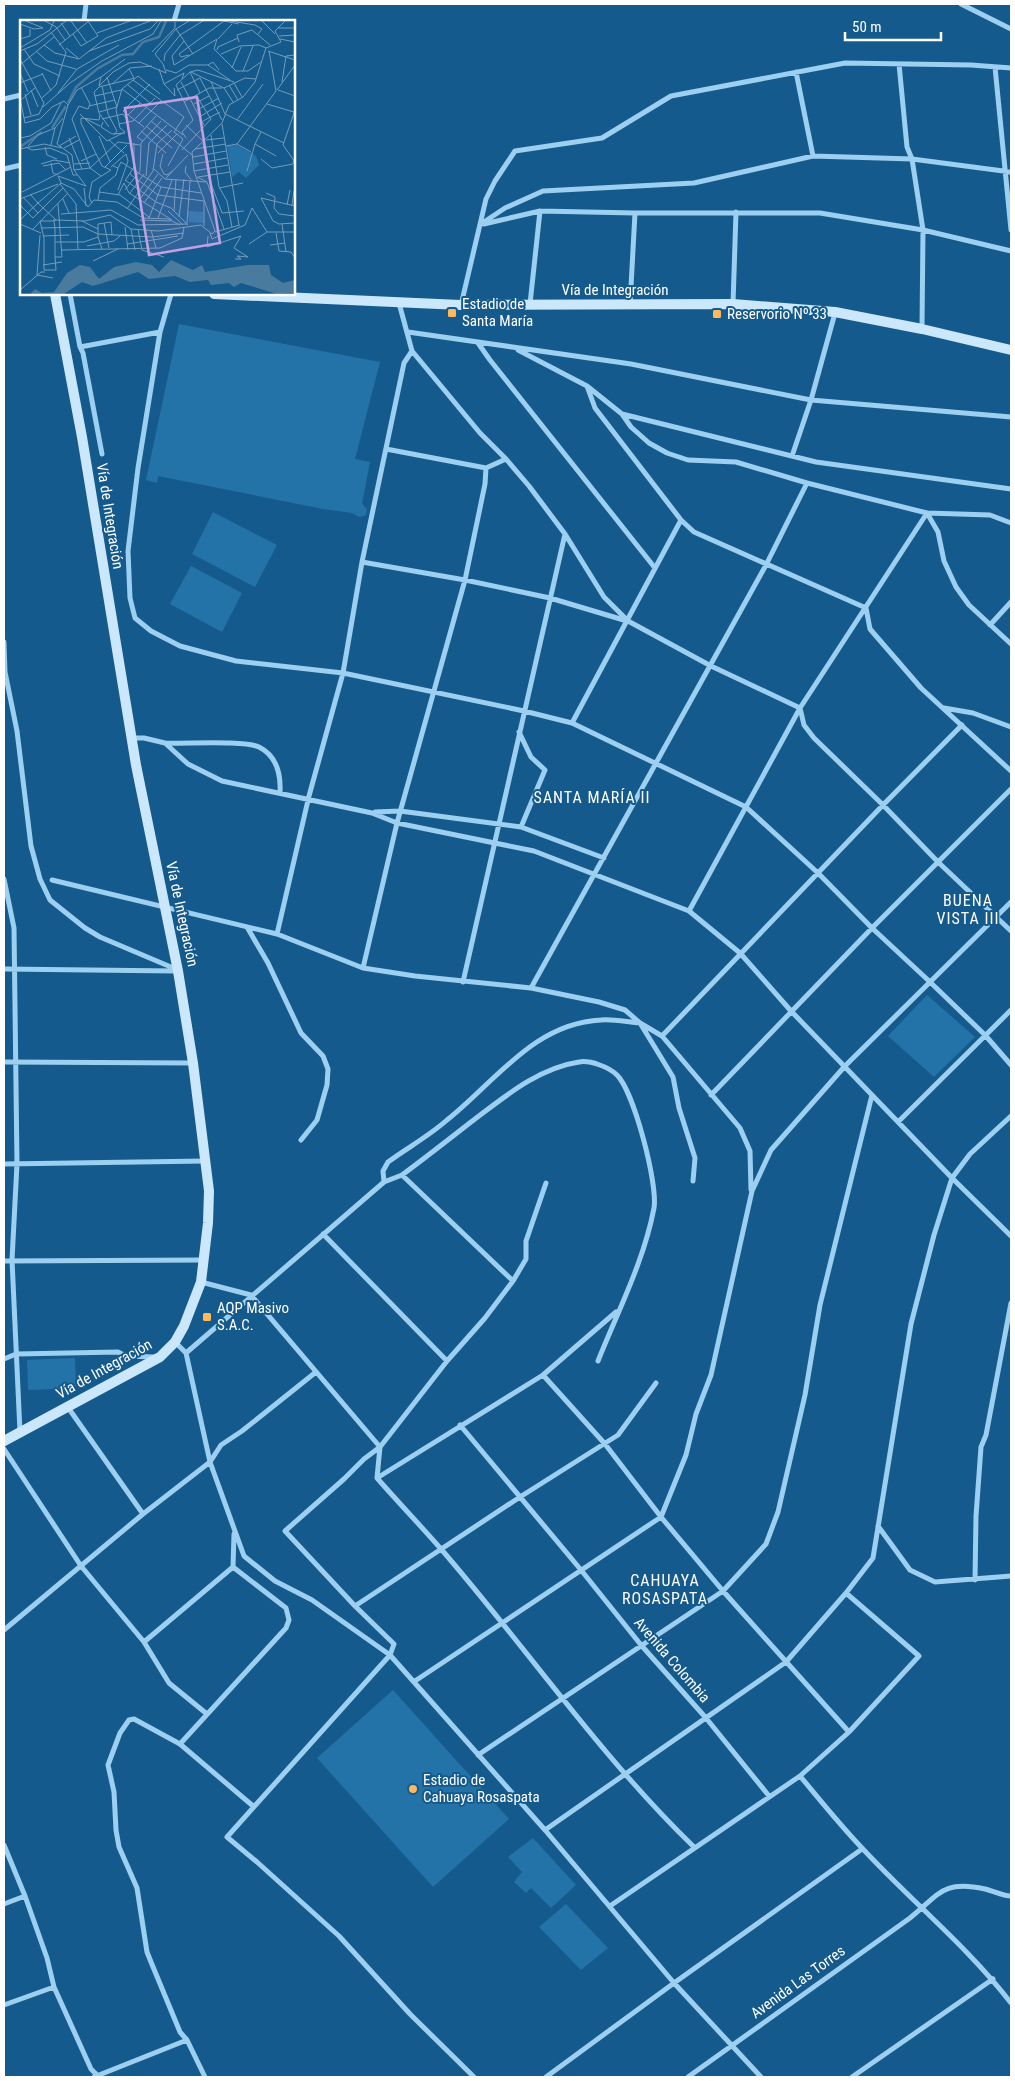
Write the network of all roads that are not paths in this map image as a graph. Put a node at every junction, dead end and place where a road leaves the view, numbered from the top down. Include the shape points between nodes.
1 (86, 4) edge
2 (179, 4) edge
3 (961, 4) edge
4 (84, 20) edge
5 (174, 20) edge
6 (1011, 29) edge
7 (899, 64) junction
8 (996, 67) junction
9 (1011, 68) edge
10 (796, 72) junction
11 (20, 95) edge
12 (4, 99) edge
13 (812, 156) junction
14 (912, 159) junction
15 (20, 166) edge
16 (4, 169) edge
17 (1005, 172) junction
18 (1011, 172) edge
19 (540, 211) junction
20 (736, 212) junction
21 (635, 213) junction
22 (481, 224) junction
23 (923, 230) junction
24 (1011, 230) edge
25 (1011, 252) edge
26 (55, 295) edge
27 (70, 295) edge
28 (171, 295) edge
29 (235, 295) edge
30 (399, 303) junction
31 (530, 304) junction
32 (733, 304) junction
33 (461, 305) junction
34 (630, 306) junction
35 (836, 312) junction
36 (922, 329) junction
37 (160, 332) junction
38 (408, 332) junction
39 (478, 343) junction
40 (80, 347) junction
41 (513, 347) junction
42 (412, 350) junction
43 (1011, 350) edge
44 (587, 386) junction
45 (811, 400) junction
46 (622, 414) junction
47 (1011, 417) edge
48 (386, 450) junction
49 (102, 454) dead end
50 (792, 456) junction
51 (506, 459) junction
52 (486, 468) junction
53 (806, 483) junction
54 (1011, 489) edge
55 (927, 513) junction
56 (681, 520) junction
57 (1011, 523) edge
58 (565, 534) junction
59 (362, 562) junction
60 (766, 565) junction
61 (655, 568) junction
62 (465, 580) junction
63 (550, 598) junction
64 (1011, 602) edge
65 (866, 608) junction
66 (628, 621) junction
67 (990, 625) junction
68 (4, 642) edge
69 (1011, 644) edge
70 (711, 666) junction
71 (342, 673) junction
72 (434, 694) junction
73 (800, 708) junction
74 (943, 708) junction
75 (524, 711) junction
76 (572, 723) junction
77 (962, 725) junction
78 (1011, 727) edge
79 (519, 732) junction
80 (131, 738) junction
81 (165, 744) junction
82 (656, 764) junction
83 (1011, 771) edge
84 (1011, 789) edge
85 (280, 793) junction
86 (308, 800) junction
87 (882, 804) junction
88 (746, 807) junction
89 (400, 811) junction
90 (372, 812) junction
91 (397, 823) junction
92 (499, 824) junction
93 (521, 827) junction
94 (494, 843) junction
95 (604, 858) junction
96 (938, 862) junction
97 (818, 873) junction
98 (594, 876) junction
99 (4, 879) edge
100 (52, 880) dead end
101 (1011, 902) edge
102 (166, 906) junction
103 (689, 911) junction
104 (996, 918) junction
105 (247, 927) junction
106 (872, 928) junction
107 (1011, 931) edge
108 (277, 934) junction
109 (740, 953) junction
110 (363, 968) junction
111 (4, 969) edge
112 (14, 969) junction
113 (178, 971) junction
114 (929, 981) junction
115 (463, 982) junction
116 (531, 988) junction
117 (1011, 1010) edge
118 (791, 1011) junction
119 (640, 1023) junction
120 (985, 1035) junction
121 (662, 1036) junction
122 (4, 1062) edge
123 (16, 1062) junction
124 (193, 1063) junction
125 (1011, 1064) edge
126 (845, 1066) junction
127 (711, 1095) junction
128 (872, 1095) junction
129 (1011, 1116) edge
130 (898, 1122) junction
131 (301, 1140) dead end
132 (205, 1161) junction
133 (4, 1164) edge
134 (17, 1164) junction
135 (402, 1175) junction
136 (952, 1178) junction
137 (694, 1181) dead end
138 (384, 1182) junction
139 (546, 1183) dead end
140 (752, 1190) junction
141 (323, 1234) junction
142 (1011, 1236) edge
143 (12, 1260) junction
144 (205, 1260) junction
145 (4, 1261) edge
146 (513, 1281) junction
147 (201, 1282) junction
148 (251, 1295) junction
149 (1011, 1303) edge
150 (619, 1310) junction
151 (175, 1342) junction
152 (186, 1353) junction
153 (16, 1354) junction
154 (160, 1357) junction
155 (4, 1359) edge
156 (447, 1361) junction
157 (598, 1361) dead end
158 (316, 1372) junction
159 (543, 1375) junction
160 (656, 1383) dead end
161 (67, 1406) junction
162 (460, 1426) junction
163 (20, 1433) junction
164 (4, 1441) edge
165 (605, 1444) junction
166 (380, 1447) junction
167 (4, 1449) edge
168 (210, 1462) junction
169 (377, 1478) junction
170 (520, 1497) junction
171 (143, 1514) junction
172 (661, 1517) junction
173 (877, 1525) junction
174 (234, 1529) junction
175 (441, 1549) junction
176 (82, 1566) junction
177 (233, 1567) junction
178 (582, 1570) junction
179 (1011, 1576) edge
180 (975, 1580) junction
181 (723, 1591) junction
182 (846, 1593) junction
183 (355, 1606) junction
184 (501, 1622) junction
185 (4, 1628) edge
186 (144, 1642) junction
187 (641, 1645) junction
188 (390, 1655) junction
189 (786, 1662) junction
190 (415, 1681) junction
191 (562, 1699) junction
192 (207, 1714) junction
193 (706, 1718) junction
194 (849, 1732) junction
195 (180, 1744) junction
196 (478, 1755) junction
197 (625, 1773) junction
198 (800, 1776) junction
199 (769, 1796) junction
200 (253, 1806) junction
201 (545, 1830) junction
202 (4, 1845) edge
203 (694, 1846) junction
204 (862, 1849) junction
205 (25, 1896) junction
206 (1011, 1896) edge
207 (4, 1904) edge
208 (610, 1906) junction
209 (923, 1907) junction
210 (993, 1979) junction
211 (674, 1983) junction
212 (54, 1987) junction
213 (1011, 2002) edge
214 (4, 2005) edge
215 (187, 2040) junction
216 (732, 2045) junction
217 (97, 2077) edge
218 (205, 2077) edge
219 (474, 2077) edge
220 (546, 2077) edge
221 (688, 2077) edge
222 (761, 2077) edge
223 (852, 2077) edge

1 - 4 street
2 - 5 street
3 - 6 street
7 - 8 street
7 - 10 street via 845,63
7 - 14 street via 906,147
8 - 9 street
8 - 17 street
10 - 13 street
10 - 22 street via 671,96 602,138 516,151 486,199
11 - 12 street
13 - 14 street
13 - 22 street via 694,184 542,191 505,208
14 - 17 street
14 - 23 street
15 - 16 street
17 - 18 street
17 - 24 street
19 - 21 street
19 - 22 street
19 - 31 street
20 - 21 street
20 - 23 street via 820,212
20 - 32 street
21 - 34 street
22 - 33 street
23 - 25 street
23 - 36 street
26 - 80 main road, Vía de Integración
27 - 40 street
28 - 37 street
29 - 30 main road, Vía de Integración
30 - 33 main road, Vía de Integración
30 - 38 street
31 - 33 main road, Vía de Integración
31 - 34 main road, Vía de Integración
32 - 34 main road, Vía de Integración
32 - 35 main road, Vía de Integración
35 - 36 main road, Vía de Integración
35 - 45 street
36 - 43 main road, Vía de Integración
37 - 40 street
37 - 71 street via 128,551 130,598 135,618 151,631 180,646 236,661
38 - 39 street
38 - 42 street
39 - 41 street
39 - 61 street
40 - 49 street
41 - 44 street
41 - 45 street via 630,364
42 - 48 street via 404,363
42 - 51 street via 480,434
44 - 46 street
44 - 56 street via 595,408
45 - 47 street
45 - 50 street
46 - 50 street
46 - 53 street via 631,427 667,453 688,460 736,462
48 - 52 street
48 - 59 street
50 - 54 street
51 - 52 street
51 - 58 street
52 - 62 street
53 - 55 street
53 - 60 street
55 - 57 street via 990,515
55 - 65 street
55 - 67 street via 938,532 944,561 956,587
56 - 60 street via 694,532
56 - 61 street
58 - 63 street
58 - 66 street via 604,597
59 - 62 street
59 - 71 street
60 - 65 street
60 - 70 street
61 - 66 street
62 - 63 street
62 - 72 street
63 - 66 street
63 - 75 street
64 - 67 street
65 - 73 street
65 - 74 street via 870,629 921,688
66 - 70 street
66 - 76 street
67 - 69 street
68 - 113 street via 5,672 17,731 31,846 50,900 100,937
70 - 73 street
70 - 82 street
71 - 72 street
71 - 86 street
72 - 75 street
72 - 89 street
73 - 87 street via 804,725 814,738
73 - 88 street
74 - 77 street
74 - 78 street via 973,713
75 - 76 street
75 - 79 street
76 - 82 street
77 - 83 street
77 - 87 street
79 - 92 street
79 - 93 street via 531,757 545,770
80 - 81 street
80 - 102 main road, Vía de Integración
81 - 85 street via 188,764 222,780
81 - 85 street via 258,747 278,767
82 - 88 street
82 - 95 street
84 - 96 street
85 - 86 street
86 - 90 street
86 - 108 street
87 - 96 street
87 - 97 street
88 - 97 street
88 - 103 street
89 - 90 street
89 - 91 street
89 - 92 street
90 - 91 street
91 - 94 street
91 - 110 street
92 - 93 street
92 - 94 street
93 - 95 street
94 - 98 street via 534,851
94 - 115 street
95 - 98 street
96 - 104 street
96 - 106 street
97 - 106 street
97 - 109 street
98 - 103 street
98 - 116 street
99 - 112 street via 14,928
100 - 102 street
101 - 104 street
102 - 105 street
102 - 113 main road, Vía de Integración
103 - 109 street
104 - 107 street
104 - 114 street
105 - 108 street
105 - 131 street via 301,1033 323,1056 328,1069 317,1120
106 - 114 street
106 - 118 street
108 - 110 street
109 - 118 street
109 - 121 street
110 - 115 street
111 - 112 street
112 - 113 street
112 - 123 street
113 - 124 main road, Vía de Integración
114 - 120 street
114 - 126 street
115 - 116 street
116 - 119 street via 625,1010
117 - 120 street
118 - 126 street
118 - 127 street
119 - 121 street
119 - 137 street via 673,1077 695,1158
119 - 138 street via 586,1022 543,1038 519,1054 447,1121 388,1162 383,1171
120 - 125 street
120 - 130 street
121 - 127 street
122 - 123 street
123 - 124 street
123 - 134 street
124 - 132 main road, Vía de Integración
126 - 128 street
126 - 140 street via 771,1150
127 - 140 street via 740,1128 750,1151
128 - 130 street
128 - 181 street via 820,1305 805,1395 778,1512 766,1544
129 - 136 street via 970,1154
130 - 136 street
132 - 134 street
132 - 144 main road, Vía de Integración via 208,1192
133 - 134 street
134 - 143 street
135 - 138 street
135 - 146 street
135 - 150 street via 516,1088 538,1077 581,1061 605,1067 618,1075 638,1121 654,1193 654,1208 639,1261
136 - 142 street
136 - 173 street via 911,1324
138 - 141 street
139 - 146 street via 526,1241 526,1259
140 - 172 street via 710,1375 686,1455
141 - 148 street
141 - 156 street
143 - 144 street
143 - 145 street
143 - 153 street
144 - 147 main road, Vía de Integración
146 - 156 street
147 - 148 street
147 - 151 main road, Vía de Integración
148 - 152 street
148 - 158 street
149 - 180 street via 981,1447
150 - 157 street
150 - 159 street
151 - 152 street
151 - 154 main road, Vía de Integración
152 - 168 street
153 - 154 street via 118,1352 126,1356
153 - 155 street
153 - 163 street
154 - 161 main road, Vía de Integración
156 - 166 street
158 - 166 street
158 - 168 street via 220,1445
159 - 162 street
159 - 165 street
160 - 165 street via 618,1435
161 - 163 main road, Vía de Integración
161 - 171 street
162 - 169 street
162 - 170 street, Avenida Colombia
163 - 164 main road, Vía de Integración
165 - 170 street
165 - 172 street
166 - 169 street
166 - 183 street via 285,1531
167 - 176 street
168 - 171 street
168 - 174 street
169 - 175 street
170 - 175 street
170 - 178 street, Avenida Colombia
171 - 176 street
172 - 178 street
172 - 181 street
173 - 180 street via 910,1570 935,1582
173 - 182 street via 872,1558
174 - 177 street
174 - 188 street via 244,1556 259,1570 312,1600
175 - 183 street
175 - 184 street
176 - 185 street
176 - 186 street
177 - 186 street
177 - 192 street via 286,1608 289,1620 286,1628
178 - 184 street
178 - 187 street, Avenida Colombia
179 - 180 street
181 - 187 street
181 - 189 street
182 - 189 street
182 - 194 street via 919,1656
183 - 188 street via 394,1644
184 - 190 street
184 - 191 street
186 - 192 street via 168,1683
187 - 191 street
187 - 193 street, Avenida Colombia
188 - 190 street
188 - 200 street
189 - 193 street
189 - 194 street
190 - 196 street
191 - 196 street
191 - 197 street
192 - 195 street
193 - 197 street
193 - 199 street, Avenida Colombia
194 - 198 street
195 - 200 street
195 - 215 street via 134,1719 129,1720 120,1733 108,1765 119,1847 137,1888 147,1952 180,2032
196 - 201 street
197 - 201 street
197 - 203 street
198 - 199 street
198 - 204 street
199 - 203 street
200 - 219 street via 226,1837 339,1936 410,2014
201 - 208 street
202 - 205 street
203 - 208 street
204 - 209 street
204 - 211 street
205 - 207 street
205 - 212 street
206 - 209 street, Avenida Las Torres via 972,1886 958,1886 938,1892
208 - 211 street
209 - 210 street
209 - 216 street, Avenida Las Torres
210 - 213 street
210 - 223 street
211 - 216 street
211 - 220 street
212 - 214 street
212 - 217 street
215 - 217 street
215 - 218 street
216 - 221 street, Avenida Las Torres
216 - 222 street

